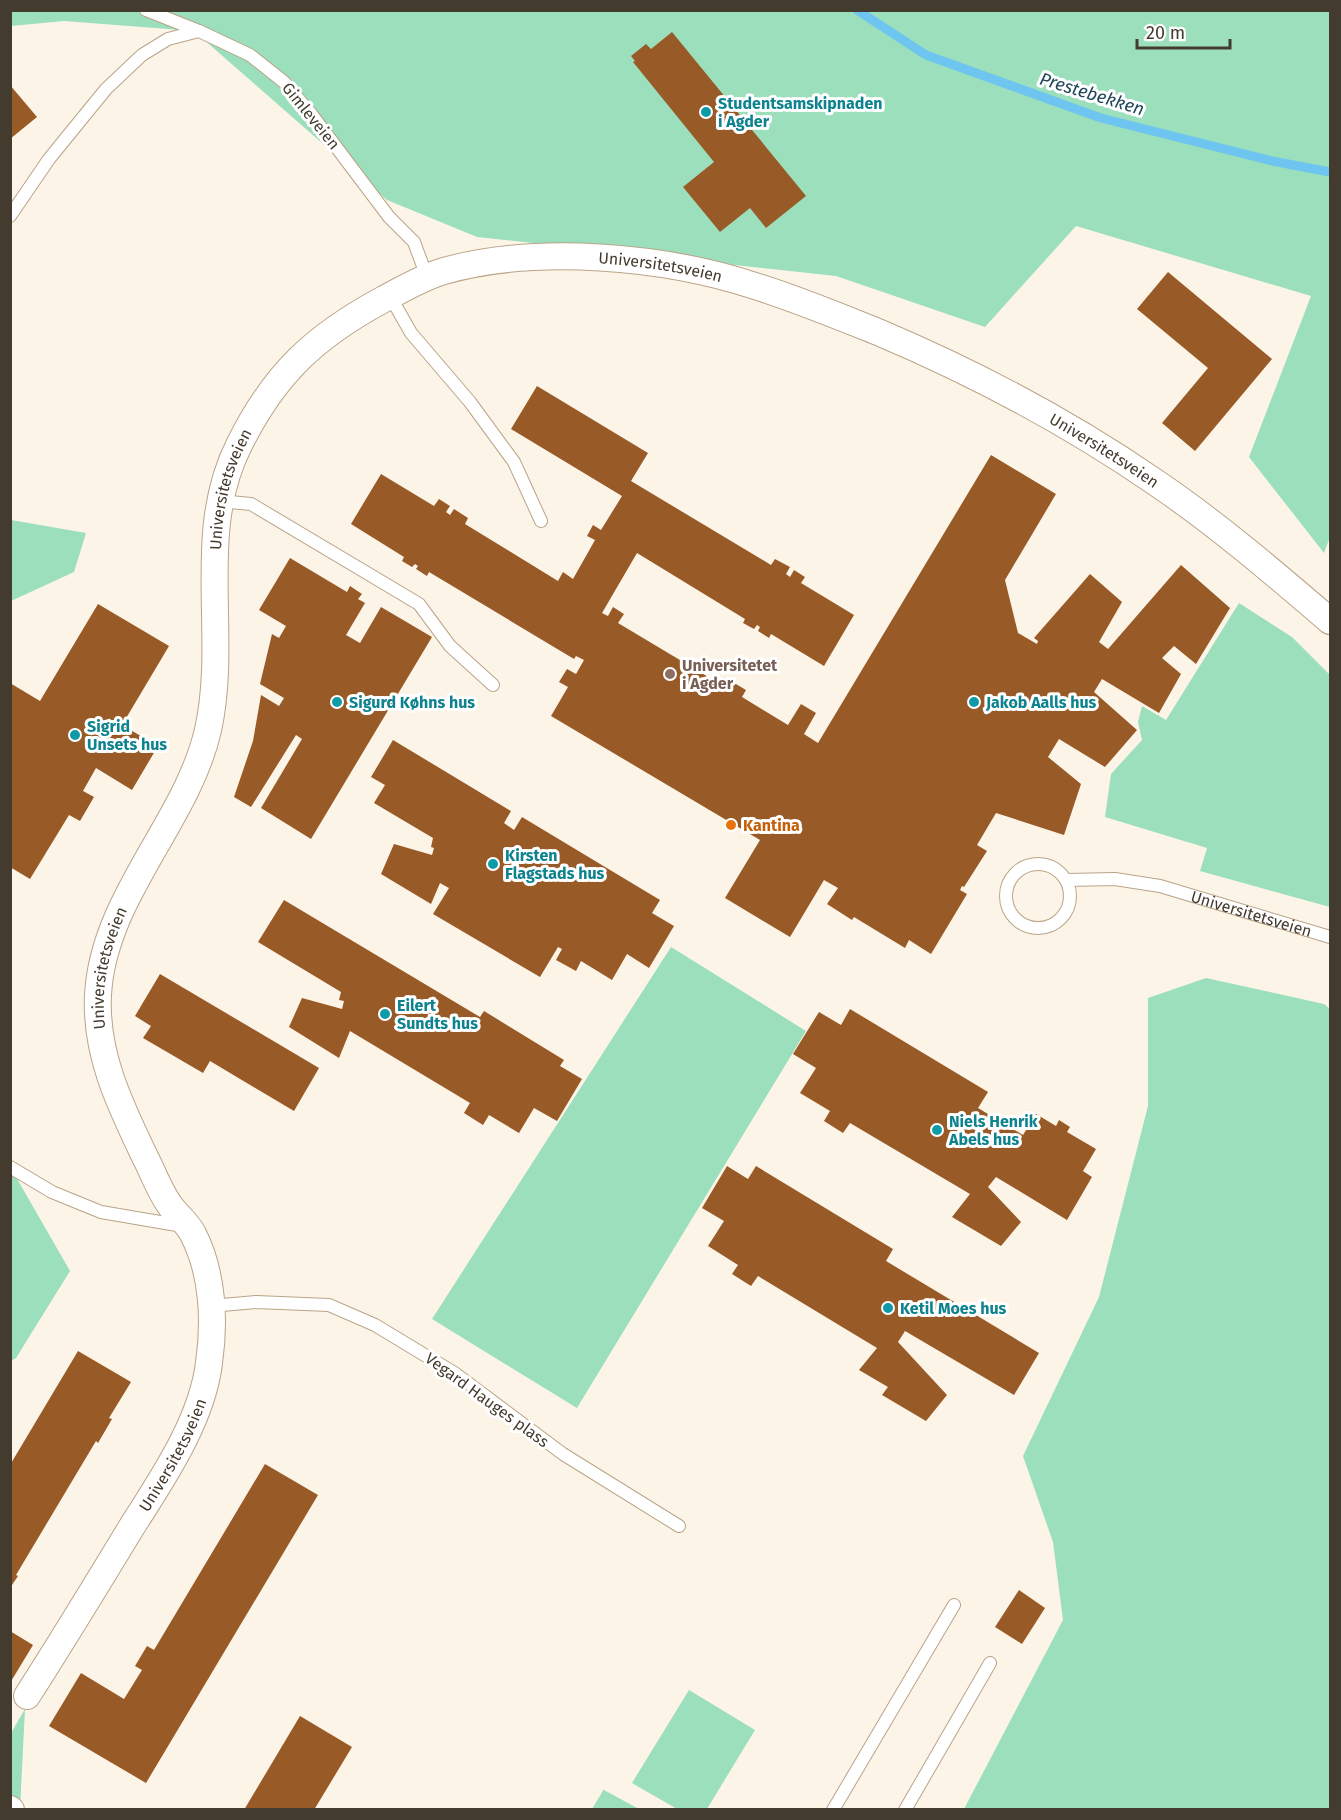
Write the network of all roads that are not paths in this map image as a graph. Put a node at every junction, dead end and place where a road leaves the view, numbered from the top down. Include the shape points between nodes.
1 (146, 10) edge
2 (199, 31) junction
3 (10, 216) edge
4 (427, 277) junction
5 (390, 296) junction
6 (219, 501) junction
7 (541, 521) dead end
8 (1330, 621) edge
9 (494, 685) dead end
10 (1066, 880) junction
11 (1330, 937) edge
12 (10, 1167) edge
13 (190, 1228) junction
14 (211, 1306) junction
15 (679, 1526) dead end
16 (954, 1605) dead end
17 (990, 1663) dead end
18 (27, 1696) dead end
19 (833, 1809) edge
20 (905, 1809) edge

1 - 2 lane, Gimleveien
2 - 3 lane via 168,39 142,55 106,89
2 - 4 lane, Gimleveien via 250,55 284,82 389,217 414,242
4 - 5 street, Universitetsveien
4 - 8 street, Universitetsveien via 449,269 508,259 626,260 717,275 842,318 995,386 1115,455 1233,538
5 - 6 street, Universitetsveien via 347,319 288,369 264,400 238,445
5 - 7 lane via 411,333 470,402 514,462
6 - 9 lane via 251,504 419,604 450,646
6 - 13 street, Universitetsveien via 214,538 214,681 207,732 196,770 113,927 98,989 101,1041 118,1101 170,1205
10 - 10 lane via 1040,863 1020,869 1008,886 1008,906 1020,923 1050,926 1065,914 1069,905
10 - 11 lane, Universitetsveien via 1115,879 1160,886
12 - 13 lane via 52,1192 101,1212
13 - 14 street, Universitetsveien via 209,1285
14 - 15 lane, Vegard Hauges plass via 256,1302 329,1305 375,1324 456,1374 563,1454
14 - 18 street, Universitetsveien via 209,1370 196,1414 165,1474
16 - 19 lane
17 - 20 lane

